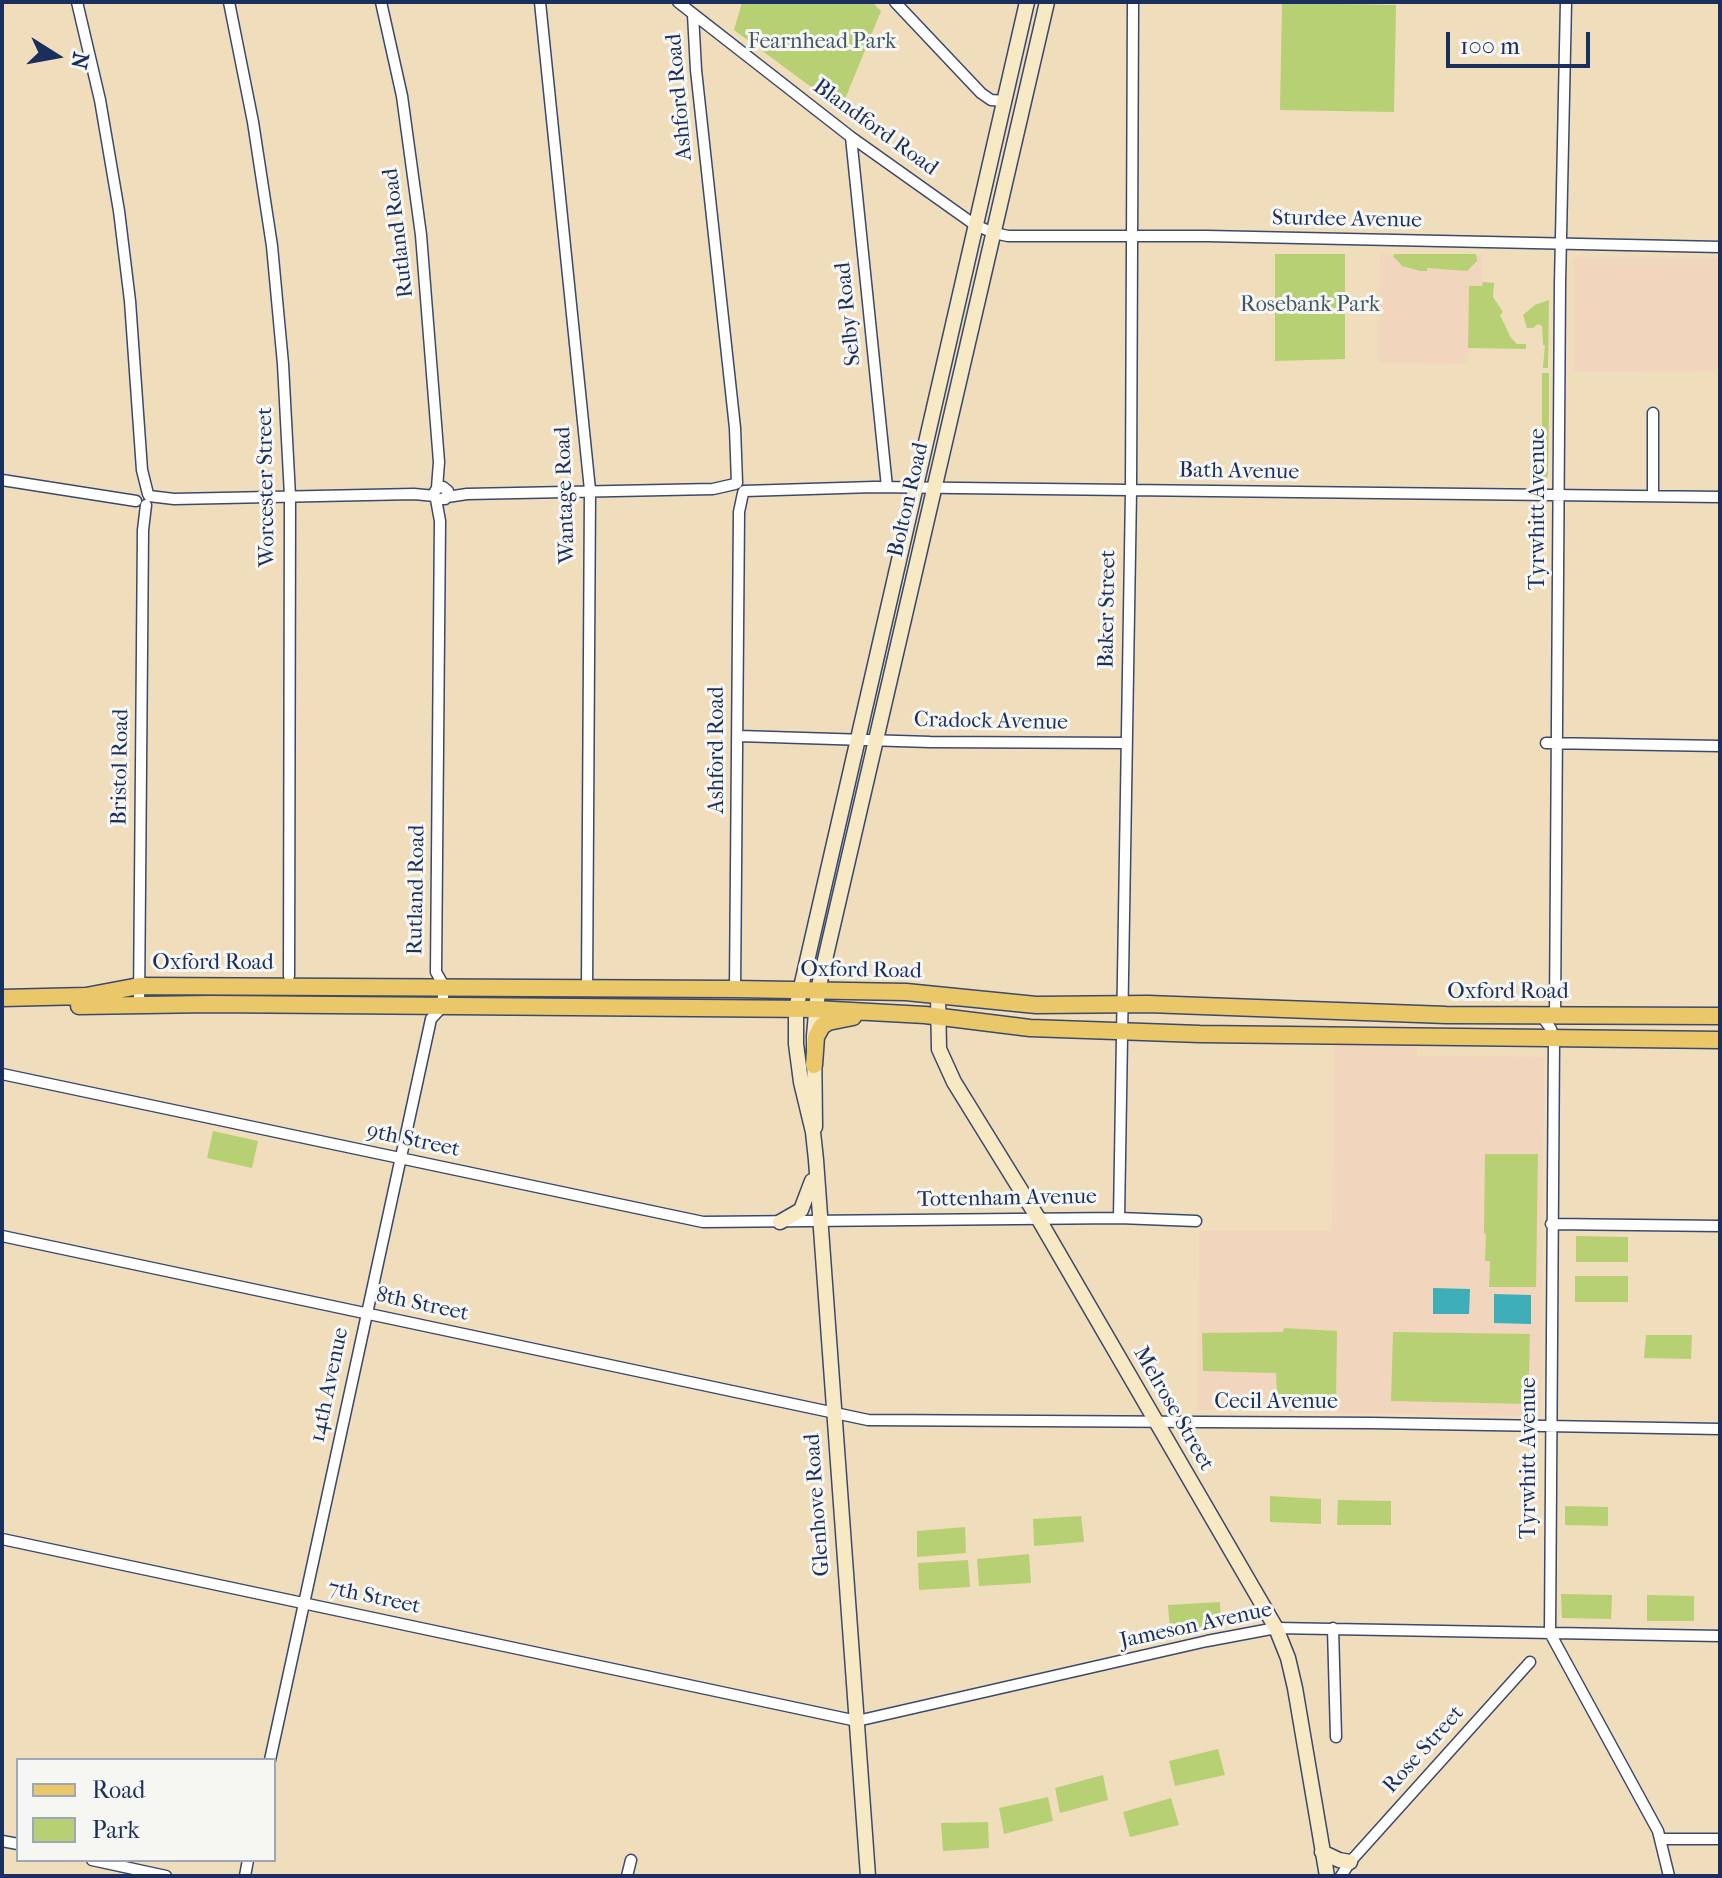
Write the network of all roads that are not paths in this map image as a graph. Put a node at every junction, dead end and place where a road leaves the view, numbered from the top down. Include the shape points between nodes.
1 (77, 2) edge
2 (229, 2) edge
3 (381, 2) edge
4 (540, 2) edge
5 (678, 2) edge
6 (895, 2) edge
7 (1027, 2) edge
8 (1047, 2) edge
9 (1133, 2) edge
10 (1566, 2) edge
11 (693, 14) junction
12 (1004, 101) junction
13 (851, 137) junction
14 (975, 225) junction
15 (994, 233) junction
16 (1133, 236) junction
17 (1561, 245) junction
18 (1720, 247) edge
19 (1653, 413) dead end
20 (2, 480) edge
21 (887, 487) junction
22 (739, 488) junction
23 (915, 488) junction
24 (935, 489) junction
25 (590, 490) junction
26 (1131, 491) junction
27 (441, 493) junction
28 (1559, 495) junction
29 (290, 496) junction
30 (1653, 496) junction
31 (1720, 497) edge
32 (143, 499) junction
33 (739, 736) junction
34 (857, 739) junction
35 (875, 740) junction
36 (1125, 743) junction
37 (1552, 743) junction
38 (1720, 746) edge
39 (440, 979) junction
40 (139, 986) junction
41 (426, 986) junction
42 (587, 988) junction
43 (735, 989) junction
44 (818, 990) junction
45 (799, 991) junction
46 (289, 992) junction
47 (938, 995) junction
48 (2, 998) edge
49 (139, 1004) junction
50 (1122, 1004) junction
51 (2, 1006) edge
52 (796, 1009) junction
53 (815, 1009) junction
54 (432, 1010) junction
55 (878, 1013) junction
56 (1548, 1015) junction
57 (937, 1016) junction
58 (1720, 1016) edge
59 (1124, 1031) junction
60 (1554, 1039) junction
61 (1720, 1040) edge
62 (814, 1065) junction
63 (2, 1074) edge
64 (813, 1132) junction
65 (399, 1158) junction
66 (816, 1160) junction
67 (1038, 1218) junction
68 (1119, 1218) junction
69 (819, 1221) junction
70 (1196, 1221) dead end
71 (780, 1222) junction
72 (1551, 1224) junction
73 (1720, 1226) edge
74 (2, 1236) edge
75 (366, 1314) junction
76 (833, 1414) junction
77 (1156, 1423) junction
78 (1550, 1426) junction
79 (1720, 1429) edge
80 (2, 1539) edge
81 (304, 1603) junction
82 (1276, 1628) junction
83 (1333, 1628) junction
84 (1550, 1633) junction
85 (1720, 1636) edge
86 (1530, 1662) dead end
87 (738, 1695) joint
88 (857, 1721) junction
89 (1336, 1737) dead end
90 (270, 1758) edge
91 (1661, 1839) junction
92 (1720, 1839) edge
93 (631, 1860) dead end
94 (101, 1862) edge
95 (1349, 1863) junction
96 (1328, 1870) edge
97 (166, 1876) edge
98 (627, 1876) edge
99 (868, 1876) edge
100 (1669, 1876) edge

1 - 32 street, Bristol Road via 119,211
2 - 29 street, Worcester Street via 272,246
3 - 27 street, Rutland Road via 402,96 421,235
4 - 25 street, Wantage Road
5 - 11 street, Blandford Road
6 - 12 street via 981,93
7 - 12 main road, Bolton Road
8 - 15 main road, Bolton Road
9 - 16 street, Baker Street
10 - 17 street, Tyrwhitt Avenue
11 - 13 street, Blandford Road
11 - 22 street, Ashford Road
12 - 14 main road, Bolton Road
13 - 14 street, Blandford Road
13 - 21 street, Selby Road
14 - 15 street, Sturdee Avenue
14 - 23 main road, Bolton Road
15 - 16 street, Sturdee Avenue
15 - 24 main road, Bolton Road
16 - 17 street, Sturdee Avenue
16 - 26 street, Baker Street
17 - 18 street, Sturdee Avenue
17 - 28 street, Tyrwhitt Avenue
19 - 30 street
20 - 32 street
21 - 22 street, Bath Avenue
21 - 23 street, Bath Avenue
22 - 25 street
22 - 33 street, Ashford Road
23 - 24 street, Bath Avenue
23 - 34 main road, Bolton Road
24 - 26 street, Bath Avenue
24 - 35 main road, Bolton Road
25 - 27 street
25 - 42 street, Wantage Road
26 - 28 street, Bath Avenue
26 - 36 street, Baker Street
27 - 29 street
27 - 39 street, Rutland Road
28 - 30 street, Bath Avenue
28 - 37 street, Tyrwhitt Avenue
29 - 32 street
29 - 46 street, Worcester Street
30 - 31 street, Bath Avenue
32 - 40 street, Bristol Road
33 - 34 street, Cradock Avenue
33 - 43 street, Ashford Road
34 - 35 street, Cradock Avenue
34 - 45 main road, Bolton Road
35 - 36 street, Cradock Avenue
35 - 44 main road, Bolton Road
36 - 50 street, Baker Street
37 - 38 street
37 - 56 street, Tyrwhitt Avenue
39 - 41 main road, Oxford Road
39 - 42 main road, Oxford Road
39 - 54 street, Rutland Road
40 - 46 main road, Oxford Road
40 - 48 main road, Oxford Road via 86,996
40 - 49 street, Bristol Road
41 - 46 main road, Oxford Road
41 - 54 street
42 - 43 main road, Oxford Road
43 - 45 main road, Oxford Road
44 - 45 main road, Oxford Road
44 - 47 main road, Oxford Road
44 - 53 main road, Bolton Road
45 - 52 main road, Bolton Road
46 - 49 main road, Oxford Road
46 - 54 main road, Oxford Road
47 - 50 main road, Oxford Road via 1036,1005
47 - 57 main road, Melrose Street
49 - 51 main road, Oxford Road
50 - 56 main road, Oxford Road
50 - 59 street, Baker Street
52 - 53 main road, Oxford Road
52 - 54 main road, Oxford Road
52 - 64 main road, Glenhove Road via 801,1082
53 - 55 main road, Oxford Road
53 - 62 main road, Glenhove Road
54 - 65 street, 14th Avenue
55 - 57 main road, Oxford Road
55 - 62 main road via 822,1026
56 - 58 main road, Oxford Road
56 - 60 street, Tyrwhitt Avenue
57 - 59 main road, Oxford Road via 1030,1028
57 - 67 main road, Melrose Street via 939,1049 947,1070
59 - 60 main road, Oxford Road
59 - 68 street, Baker Street
60 - 61 main road, Oxford Road
60 - 72 street, Tyrwhitt Avenue
62 - 64 main road, Glenhove Road
63 - 65 street, 9th Street
64 - 66 main road, Glenhove Road
65 - 71 street, 9th Street via 703,1222
65 - 75 street, 14th Avenue
66 - 69 main road, Glenhove Road
66 - 71 main road via 804,1206
67 - 68 street, Tottenham Avenue
67 - 69 street, Tottenham Avenue
67 - 77 main road, Melrose Street
68 - 70 street, Tottenham Avenue
69 - 71 street, 9th Street
69 - 76 main road, Glenhove Road
72 - 73 street
72 - 78 street, Tyrwhitt Avenue
74 - 75 street, 8th Street
75 - 76 street, 8th Street
75 - 81 street, 14th Avenue
76 - 77 street, Cecil Avenue via 891,1422
76 - 88 main road, Glenhove Road
77 - 78 street, Cecil Avenue
77 - 82 main road, Melrose Street
78 - 79 street, Cecil Avenue
78 - 84 street, Tyrwhitt Avenue
80 - 81 street, 7th Street
81 - 87 street, 7th Street
81 - 90 street, 14th Avenue
82 - 83 street, Jameson Avenue
82 - 88 street, Jameson Avenue
82 - 96 main road, Melrose Street via 1295,1688
83 - 84 street, Jameson Avenue
83 - 89 street
84 - 85 street, Jameson Avenue
84 - 91 street, Tyrwhitt Avenue
86 - 95 street, Rose Street
87 - 88 street, Jameson Avenue
88 - 99 main road, Glenhove Road
91 - 92 street
91 - 100 street, Tyrwhitt Avenue
93 - 98 street
94 - 97 street
95 - 96 street, Rose Street
95 - 96 main road via 1339,1860

